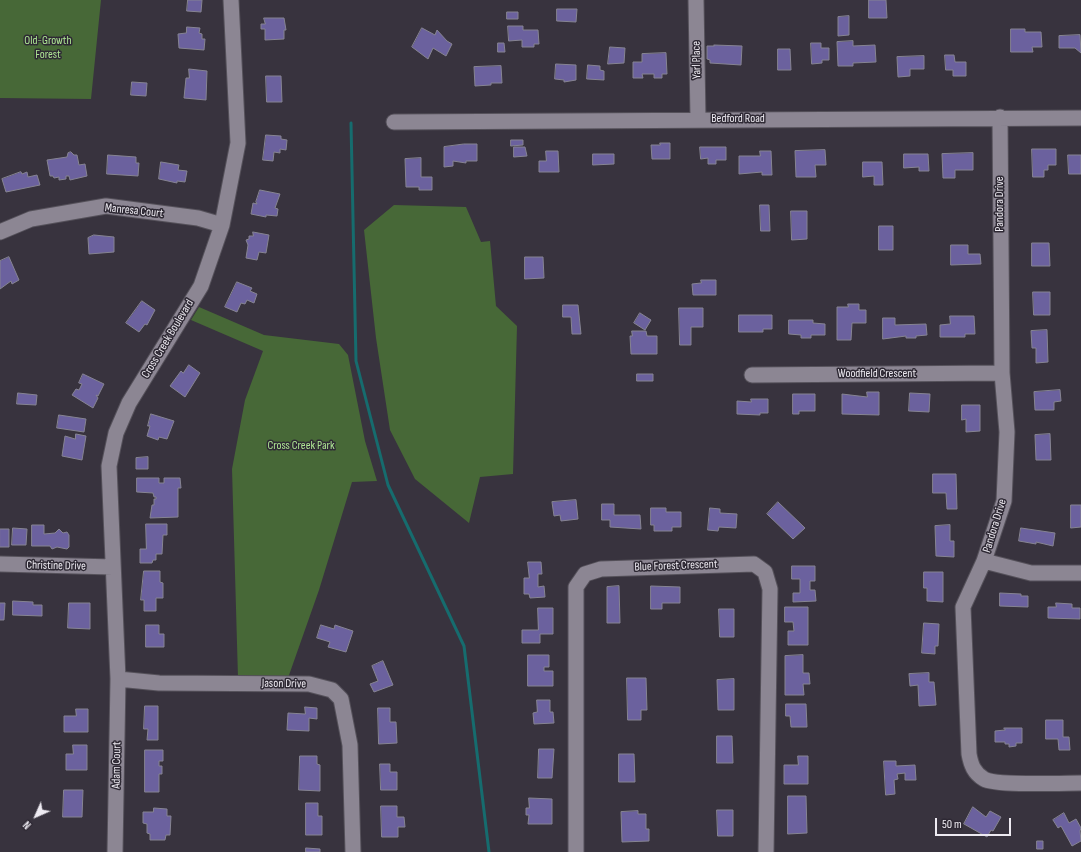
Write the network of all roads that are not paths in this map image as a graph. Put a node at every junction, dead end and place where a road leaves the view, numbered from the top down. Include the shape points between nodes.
1 (231, 0) edge
2 (696, 0) edge
3 (1000, 117) junction
4 (1081, 118) edge
5 (698, 119) junction
6 (394, 122) dead end
7 (222, 225) junction
8 (0, 232) edge
9 (1002, 373) junction
10 (752, 375) dead end
11 (984, 561) junction
12 (0, 564) edge
13 (113, 567) junction
14 (1081, 573) edge
15 (118, 679) junction
16 (1081, 783) edge
17 (115, 852) edge
18 (353, 852) edge
19 (576, 852) edge
20 (766, 852) edge

1 - 7 street, Cross Creek Boulevard via 238,143
2 - 5 street, Yarl Place
3 - 4 street, Bedford Road
3 - 5 street, Bedford Road
3 - 9 street, Pandora Drive
5 - 6 street, Bedford Road
7 - 8 street, Manresa Court via 198,218 106,206 31,219
7 - 13 street, Cross Creek Boulevard via 201,286 129,403 116,433 109,466
9 - 10 street, Woodfield Crescent
9 - 11 street, Pandora Drive via 1007,432 1004,501
11 - 14 street via 1031,573
11 - 16 street, Pandora Drive via 963,607 969,754 972,766 986,781
12 - 13 street, Christine Drive
13 - 15 street, Cross Creek Boulevard
15 - 17 street, Adam Court
15 - 18 street, Jason Drive via 159,684 308,684 332,690 341,699 350,745
19 - 20 street, Blue Forest Crescent via 576,587 585,574 601,569 754,564 765,572 770,589

